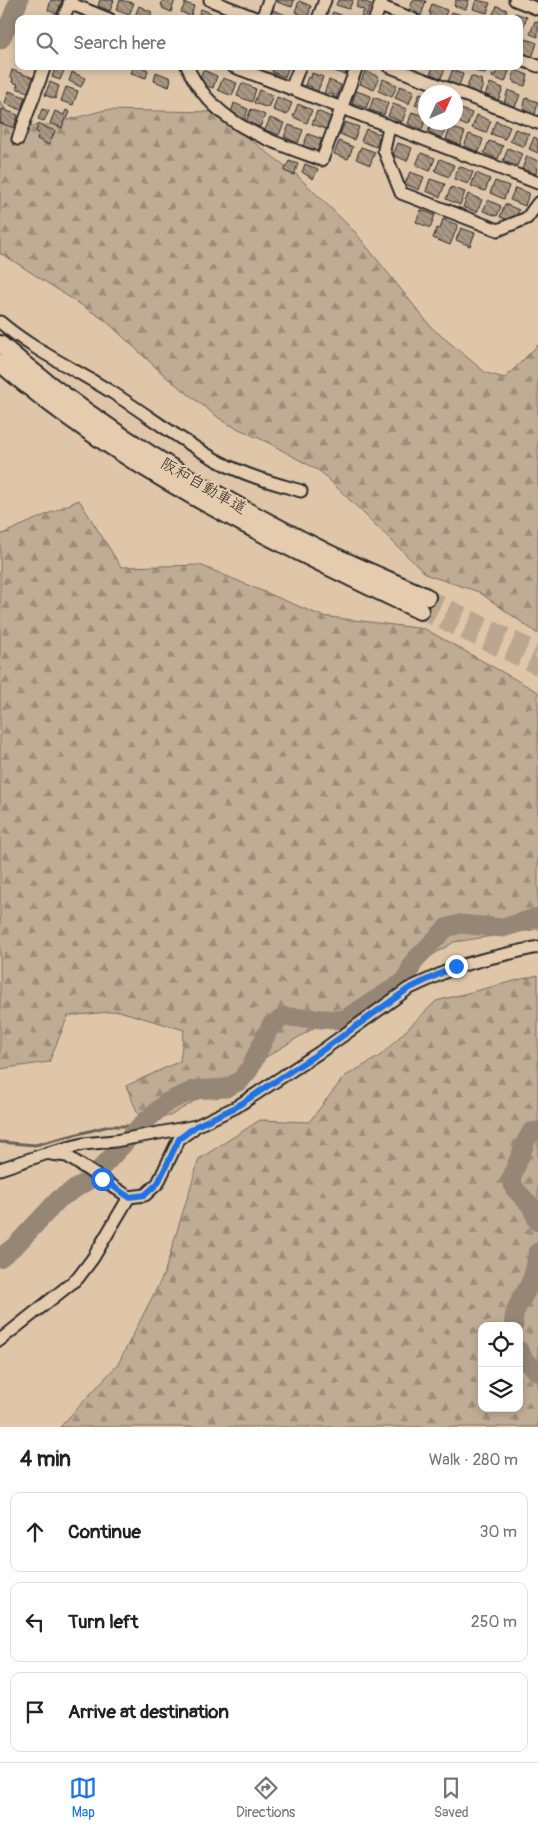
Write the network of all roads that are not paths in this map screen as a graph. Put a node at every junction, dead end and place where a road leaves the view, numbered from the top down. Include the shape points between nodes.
1 (210, 0) edge
2 (270, 0) edge
3 (325, 0) edge
4 (515, 0) edge
5 (70, 2) edge
6 (381, 3) edge
7 (538, 9) edge
8 (65, 15) edge
9 (100, 15) edge
10 (248, 15) edge
11 (264, 15) edge
12 (319, 15) edge
13 (376, 15) edge
14 (405, 15) edge
15 (523, 60) edge
16 (538, 66) edge
17 (44, 70) edge
18 (189, 70) edge
19 (245, 70) edge
20 (298, 70) edge
21 (355, 70) edge
22 (399, 70) edge
23 (291, 90) junction
24 (341, 108) junction
25 (538, 123) edge
26 (389, 127) junction
27 (18, 139) dead end
28 (538, 183) edge
29 (538, 203) edge
30 (0, 322) edge
31 (0, 344) edge
32 (0, 363) edge
33 (301, 491) dead end
34 (538, 947) edge
35 (196, 1126) junction
36 (48, 1153) junction
37 (0, 1169) edge
38 (129, 1197) junction
39 (0, 1340) edge

1 - 10 street
2 - 11 street
3 - 12 street
4 - 7 street
5 - 8 street
5 - 9 street
6 - 13 street
6 - 14 street
15 - 16 street
17 - 27 street
18 - 24 street via 194,83 208,100 234,122 259,136 322,160
19 - 23 street
20 - 23 street
21 - 24 street
22 - 25 street
23 - 24 street
24 - 26 street
26 - 28 street
26 - 29 street via 384,150 401,193 498,230 527,218
30 - 33 street via 222,463 255,478
31 - 32 highway, 阪和自動車道 via 63,394 170,467 424,604 288,546 202,502 146,470 26,386
34 - 35 street via 456,966 408,989 236,1107
35 - 36 street via 83,1144
35 - 38 street via 179,1139 158,1183 145,1195
36 - 37 street
36 - 38 street via 66,1156
38 - 39 street via 78,1278

